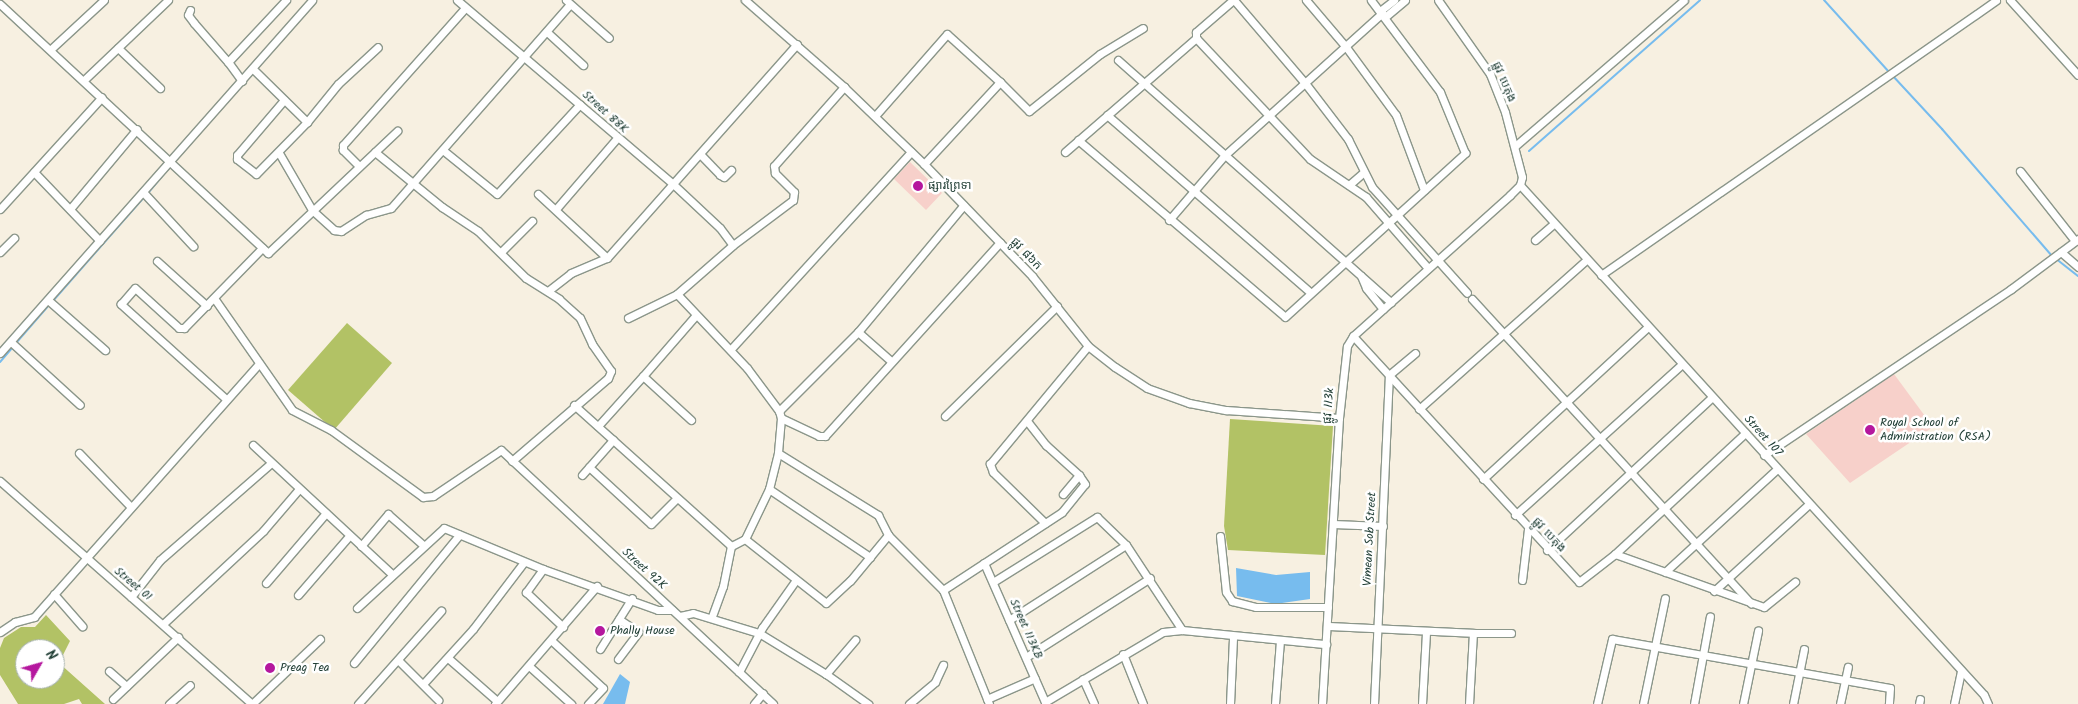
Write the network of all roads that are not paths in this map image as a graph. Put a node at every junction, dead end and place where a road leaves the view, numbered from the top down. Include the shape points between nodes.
1 (104, 0) edge
2 (168, 0) edge
3 (286, 0) edge
4 (457, 0) edge
5 (746, 0) edge
6 (1233, 0) edge
7 (1306, 0) edge
8 (1371, 0) edge
9 (1394, 0) edge
10 (1404, 0) edge
11 (1438, 0) edge
12 (1684, 0) edge
13 (1996, 0) edge
14 (2010, 0) edge
15 (308, 1) edge
16 (1, 2) edge
17 (568, 2) edge
18 (465, 8) junction
19 (190, 10) dead end
20 (1383, 14) junction
21 (1143, 28) dead end
22 (547, 32) junction
23 (609, 38) dead end
24 (1196, 38) junction
25 (797, 44) junction
26 (1346, 46) junction
27 (378, 47) dead end
28 (118, 48) junction
29 (51, 49) junction
30 (526, 57) junction
31 (1118, 60) dead end
32 (228, 62) junction
33 (583, 64) dead end
34 (253, 69) junction
35 (2078, 75) edge
36 (84, 80) junction
37 (242, 81) junction
38 (1000, 82) junction
39 (1305, 83) junction
40 (1143, 84) junction
41 (844, 87) junction
42 (160, 88) dead end
43 (102, 97) junction
44 (284, 100) junction
45 (580, 104) junction
46 (1107, 115) junction
47 (875, 116) junction
48 (1267, 116) junction
49 (308, 122) junction
50 (138, 129) junction
51 (398, 131) dead end
52 (617, 138) junction
53 (1078, 140) junction
54 (1515, 146) junction
55 (444, 151) junction
56 (375, 152) junction
57 (911, 152) junction
58 (1065, 152) dead end
59 (279, 153) junction
60 (700, 154) junction
61 (1225, 156) junction
62 (170, 160) junction
63 (924, 164) junction
64 (358, 166) junction
65 (731, 170) dead end
66 (2020, 171) dead end
67 (34, 172) junction
68 (1364, 172) junction
69 (413, 184) junction
70 (673, 184) junction
71 (1349, 185) junction
72 (1520, 185) junction
73 (1193, 190) junction
74 (1424, 190) junction
75 (145, 194) junction
76 (538, 194) dead end
77 (964, 205) junction
78 (0, 209) edge
79 (70, 209) junction
80 (556, 209) junction
81 (312, 210) junction
82 (1396, 214) junction
83 (1169, 220) junction
84 (532, 221) dead end
85 (1388, 222) junction
86 (1552, 224) junction
87 (14, 238) dead end
88 (1535, 240) dead end
89 (2076, 240) edge
90 (100, 241) junction
91 (1000, 242) junction
92 (732, 245) junction
93 (193, 246) dead end
94 (262, 248) junction
95 (0, 252) edge
96 (501, 252) junction
97 (2060, 252) junction
98 (607, 258) junction
99 (1346, 260) junction
100 (1437, 260) junction
101 (1586, 260) junction
102 (158, 261) dead end
103 (2078, 267) edge
104 (1428, 268) junction
105 (1361, 275) junction
106 (1601, 275) junction
107 (548, 291) junction
108 (1310, 292) junction
109 (677, 294) junction
110 (214, 298) junction
111 (49, 300) junction
112 (1391, 302) junction
113 (207, 306) junction
114 (1057, 306) junction
115 (1383, 309) junction
116 (696, 315) junction
117 (628, 318) dead end
118 (1648, 327) junction
119 (858, 332) junction
120 (1504, 333) junction
121 (1353, 336) junction
122 (14, 344) junction
123 (1088, 346) junction
124 (731, 349) junction
125 (105, 350) dead end
126 (1, 352) edge
127 (1415, 353) dead end
128 (891, 361) junction
129 (1682, 364) junction
130 (258, 365) junction
131 (1389, 375) junction
132 (643, 376) junction
133 (1712, 397) junction
134 (226, 399) junction
135 (1568, 403) junction
136 (80, 405) dead end
137 (574, 405) junction
138 (1419, 409) junction
139 (780, 414) junction
140 (945, 416) dead end
141 (1339, 418) junction
142 (691, 420) dead end
143 (1027, 421) junction
144 (598, 426) junction
145 (1745, 433) junction
146 (1600, 438) junction
147 (614, 440) junction
148 (253, 445) dead end
149 (79, 453) dead end
150 (778, 453) junction
151 (1764, 455) junction
152 (512, 461) junction
153 (271, 463) junction
154 (589, 467) junction
155 (1777, 469) junction
156 (1631, 472) junction
157 (582, 475) dead end
158 (1079, 475) junction
159 (1483, 479) junction
160 (0, 481) edge
161 (299, 489) junction
162 (769, 489) junction
163 (1063, 494) dead end
164 (676, 499) junction
165 (1809, 504) junction
166 (130, 506) junction
167 (1662, 506) junction
168 (326, 513) junction
169 (1515, 514) junction
170 (1045, 523) junction
171 (1333, 524) junction
172 (1382, 526) junction
173 (1528, 529) junction
174 (350, 535) junction
175 (459, 535) junction
176 (888, 535) junction
177 (1220, 536) dead end
178 (745, 539) junction
179 (1695, 542) junction
180 (423, 545) junction
181 (1126, 545) junction
182 (361, 546) junction
183 (731, 546) junction
184 (1547, 550) junction
185 (1614, 554) junction
186 (870, 557) junction
187 (85, 558) junction
188 (524, 562) junction
189 (984, 563) junction
190 (543, 568) junction
191 (1665, 572) junction
192 (392, 574) junction
193 (1150, 578) junction
194 (1728, 578) junction
195 (796, 580) junction
196 (1522, 580) dead end
197 (993, 582) junction
198 (1795, 582) dead end
199 (266, 583) dead end
200 (597, 586) junction
201 (943, 590) junction
202 (1714, 591) junction
203 (54, 594) junction
204 (298, 595) dead end
205 (131, 597) junction
206 (632, 598) junction
207 (1666, 598) dead end
208 (1751, 604) junction
209 (1328, 607) junction
210 (357, 608) dead end
211 (672, 610) junction
212 (441, 611) dead end
213 (680, 616) junction
214 (1710, 616) dead end
215 (712, 618) junction
216 (619, 619) junction
217 (1009, 620) junction
218 (163, 624) junction
219 (82, 626) dead end
220 (1327, 626) junction
221 (563, 627) junction
222 (1182, 630) junction
223 (1376, 631) junction
224 (1758, 631) dead end
225 (0, 632) edge
226 (1426, 632) junction
227 (760, 633) junction
228 (1473, 633) junction
229 (1511, 633) dead end
230 (178, 637) junction
231 (1233, 637) junction
232 (320, 640) dead end
233 (855, 640) dead end
234 (1280, 640) junction
235 (552, 641) junction
236 (1326, 644) junction
237 (1655, 646) junction
238 (1804, 649) dead end
239 (600, 650) dead end
240 (1122, 654) junction
241 (1702, 655) junction
242 (448, 658) junction
243 (1026, 658) junction
244 (618, 659) dead end
245 (398, 660) junction
246 (354, 663) dead end
247 (1752, 663) junction
248 (943, 665) dead end
249 (528, 666) junction
250 (1848, 667) dead end
251 (110, 671) dead end
252 (1961, 671) junction
253 (739, 672) junction
254 (1799, 672) junction
255 (826, 674) junction
256 (1035, 678) junction
257 (1082, 678) junction
258 (1845, 680) junction
259 (423, 684) junction
260 (190, 685) dead end
261 (126, 686) junction
262 (763, 693) junction
263 (113, 699) dead end
264 (438, 700) dead end
265 (988, 701) edge
266 (496, 703) edge
267 (1046, 703) edge
268 (169, 704) edge
269 (252, 704) edge
270 (358, 704) edge
271 (571, 704) edge
272 (588, 704) edge
273 (754, 704) edge
274 (773, 704) edge
275 (868, 704) edge
276 (909, 704) edge
277 (1094, 704) edge
278 (1143, 704) edge
279 (1230, 704) edge
280 (1275, 704) edge
281 (1322, 704) edge
282 (1374, 704) edge
283 (1422, 704) edge
284 (1469, 704) edge
285 (1596, 704) edge
286 (1643, 704) edge
287 (1694, 704) edge
288 (1744, 704) edge
289 (1792, 704) edge
290 (1840, 704) edge
291 (1890, 704) edge
292 (1954, 704) edge
293 (1988, 704) edge

1 - 29 street
2 - 28 street
3 - 32 street
4 - 18 street, Street 88K
5 - 25 street, ផ្លូវ ៨៦ក
6 - 24 street via 1196,32
6 - 39 street
7 - 26 street
8 - 20 street
9 - 20 street
10 - 20 street
11 - 54 street, ផ្លូវ បេតុង via 1490,74
12 - 54 street
13 - 106 street via 1898,65
14 - 35 street
15 - 34 street
16 - 29 street
17 - 22 street
17 - 23 street
18 - 30 street, Street 88K
18 - 64 street via 343,145 343,150
19 - 32 street via 188,15
20 - 26 street
20 - 74 street via 1440,92 1465,150
21 - 38 street via 1100,54 1029,111
22 - 30 street
22 - 33 street
24 - 40 street
24 - 48 street
25 - 41 street, ផ្លូវ ៨៦ក
25 - 60 street
26 - 39 street
26 - 74 street via 1398,118
27 - 49 street via 338,84
28 - 36 street
28 - 42 street
29 - 36 street
30 - 45 street, Street 88K
30 - 55 street
31 - 40 street
32 - 37 street
34 - 37 street
34 - 44 street
36 - 43 street
37 - 62 street
38 - 47 street via 947,34
38 - 63 street
39 - 48 street
39 - 68 street via 1350,142
40 - 46 street
40 - 61 street
41 - 47 street, ផ្លូវ ៨៦ក
41 - 92 street via 774,166 775,173 796,196
43 - 50 street
43 - 67 street
44 - 49 street
44 - 59 street via 237,159 256,174
45 - 52 street, Street 88K
45 - 55 street via 497,194
46 - 53 street
46 - 73 street
47 - 57 street, ផ្លូវ ៨៦ក
48 - 61 street
48 - 71 street via 1310,159
49 - 59 street
50 - 62 street
50 - 79 street
51 - 56 street
52 - 70 street, Street 88K
52 - 80 street
53 - 58 street
53 - 83 street
54 - 72 street, ផ្លូវ បេតុង via 1521,168
55 - 69 street
56 - 64 street
56 - 69 street
57 - 63 street, ផ្លូវ ៨៦ក
57 - 124 street
59 - 81 street
60 - 65 street via 720,176 724,177
60 - 70 street
61 - 73 street
61 - 99 street
62 - 75 street
62 - 94 street
63 - 77 street, ផ្លូវ ៨៦ក
64 - 81 street
66 - 89 street
67 - 78 street
67 - 79 street
68 - 71 street
68 - 82 street
69 - 81 street via 398,203 366,215 341,231 334,230
69 - 96 street via 478,231
70 - 92 street, Street 88K via 720,228
70 - 98 street
71 - 85 street via 1366,197
72 - 86 street, Street 107
72 - 100 street, ផ្លូវ 113k
73 - 83 street
73 - 108 street
74 - 82 street
75 - 90 street
75 - 93 street
76 - 80 street
77 - 91 street, ផ្លូវ ៨៦ក
77 - 119 street
79 - 90 street
80 - 98 street
81 - 94 street via 268,253
82 - 85 street
82 - 100 street
83 - 108 street via 1285,317
84 - 96 street
85 - 99 street
85 - 104 street
86 - 88 street
86 - 101 street, Street 107
87 - 95 street
89 - 97 street
90 - 111 street
91 - 114 street, ផ្លូវ ៨៦ក
91 - 128 street
92 - 109 street
94 - 110 street
96 - 107 street via 526,278
97 - 103 street
97 - 151 street
98 - 107 street via 571,273
99 - 105 street
99 - 108 street
100 - 104 street, ផ្លូវ 113k
100 - 120 street
101 - 106 street, Street 107
101 - 120 street
102 - 113 street
104 - 112 street, ផ្លូវ 113k
105 - 112 street
105 - 115 street via 1366,288
106 - 118 street, Street 107
107 - 137 street via 580,318 595,350 611,371 608,378
109 - 116 street
109 - 117 street
110 - 113 street
110 - 130 street via 227,313
111 - 122 street
111 - 125 street
112 - 115 street, ផ្លូវ 113k
113 - 134 street via 181,329 135,288 121,304
114 - 123 street, ផ្លូវ ៨៦ក
114 - 140 street
115 - 121 street, ផ្លូវ 113k
116 - 124 street
116 - 132 street
118 - 129 street, Street 107
118 - 135 street
119 - 128 street
119 - 139 street
120 - 135 street
120 - 138 street
121 - 131 street, ផ្លូវ បេតុង
121 - 141 street, ផ្លូវ 113k via 1343,360
122 - 126 street
122 - 136 street
123 - 141 street, ផ្លូវ ៨៦ក via 1147,388 1189,403 1226,410
123 - 143 street
124 - 139 street
127 - 131 street
128 - 139 street via 825,436 819,436
129 - 133 street, Street 107
129 - 146 street
130 - 134 street
130 - 152 street, Street 92K via 292,410 331,430 422,497 433,496 501,450
131 - 138 street, ផ្លូវ បេតុង
131 - 172 street, Vimean Sob Street
132 - 142 street
132 - 144 street
133 - 145 street, Street 107
133 - 156 street
134 - 166 street
135 - 146 street
135 - 159 street
137 - 144 street
137 - 152 street
138 - 159 street, ផ្លូវ បេតុង
139 - 150 street
141 - 171 street, ផ្លូវ 113k
143 - 158 street via 1046,446
143 - 170 street via 990,468
144 - 147 street
145 - 151 street, Street 107
145 - 167 street, ផ្លូវ បេតុង
146 - 156 street
146 - 169 street
147 - 154 street
147 - 164 street
148 - 153 street
149 - 166 street
150 - 162 street
150 - 176 street via 878,515
151 - 155 street, Street 107
152 - 211 street, Street 92K
153 - 161 street
153 - 205 street via 160,560
154 - 157 street
154 - 164 street via 651,524
155 - 165 street, Street 107
155 - 179 street
156 - 167 street
156 - 184 street
158 - 163 street
158 - 170 street via 1084,479 1082,489 1062,512
159 - 169 street, ផ្លូវ បេតុង
160 - 187 street, Street 01
161 - 168 street
161 - 218 street via 263,532
162 - 178 street
162 - 186 street
164 - 183 street
165 - 194 street
165 - 252 street, Street 107
166 - 187 street
167 - 179 street
167 - 185 street, ផ្លូវ បេតុង
168 - 174 street
168 - 199 street
169 - 173 street, ផ្លូវ បេតុង
170 - 189 street
171 - 172 street
171 - 209 street, ផ្លូវ 113k
172 - 223 street, Vimean Sob Street
173 - 184 street, ផ្លូវ បេតុង
173 - 196 street
174 - 182 street
174 - 204 street
175 - 180 street via 444,528
175 - 188 street
175 - 246 street
176 - 186 street
176 - 201 street
177 - 209 street via 1226,592 1232,601 1256,607
178 - 183 street
178 - 195 street
179 - 191 street
179 - 194 street
180 - 182 street via 388,514
180 - 192 street
181 - 193 street
181 - 197 street via 1099,518 1094,517
181 - 217 street
182 - 192 street
183 - 215 street
184 - 185 street, ផ្លូវ បេតុង via 1579,582
185 - 191 street
186 - 195 street via 826,603
187 - 203 street
187 - 205 street, Street 01
188 - 190 street
188 - 242 street
189 - 197 street, Street 113KB
189 - 201 street
190 - 200 street
190 - 221 street via 526,592
191 - 202 street
192 - 210 street
193 - 222 street
193 - 243 street
194 - 202 street
194 - 208 street
195 - 227 street
197 - 217 street, Street 113KB
198 - 208 street via 1769,606
200 - 206 street
200 - 221 street
201 - 265 street
202 - 208 street
203 - 219 street
203 - 225 street via 30,620 15,622
205 - 218 street, Street 01
206 - 211 street via 658,610
206 - 216 street
207 - 237 street
209 - 220 street, ផ្លូវ 113k
211 - 213 street, Street 92K
212 - 245 street
213 - 215 street via 693,613
213 - 253 street, Street 92K
214 - 241 street
215 - 227 street
216 - 239 street
216 - 244 street via 638,632
217 - 243 street, Street 113KB
218 - 230 street, Street 01
220 - 223 street
220 - 236 street, ផ្លូវ 113k
221 - 235 street
222 - 231 street
222 - 240 street via 1163,632
223 - 226 street
223 - 282 street, Vimean Sob Street
224 - 247 street
226 - 228 street
226 - 283 street
227 - 253 street
227 - 255 street
228 - 229 street
228 - 284 street
230 - 261 street
230 - 269 street, Street 01
231 - 234 street
231 - 279 street
232 - 269 street
233 - 255 street
234 - 236 street
234 - 280 street
235 - 249 street
235 - 272 street via 603,688
236 - 281 street, ផ្លូវ 113k
237 - 241 street
237 - 285 street via 1612,639
237 - 286 street
238 - 254 street
240 - 257 street
240 - 278 street
241 - 247 street
241 - 287 street
242 - 259 street
242 - 266 street
243 - 256 street, Street 113KB
245 - 259 street
245 - 270 street
247 - 254 street
247 - 288 street
248 - 276 street via 934,682
249 - 266 street
249 - 271 street
250 - 258 street
251 - 261 street
252 - 292 street
252 - 293 street, Street 107
253 - 262 street, Street 92K
254 - 258 street
254 - 289 street
255 - 275 street
256 - 265 street
256 - 267 street, Street 113KB
257 - 267 street
257 - 277 street
258 - 290 street
258 - 291 street via 1890,688
259 - 264 street
260 - 268 street
261 - 263 street
262 - 273 street
262 - 274 street, Street 92K

